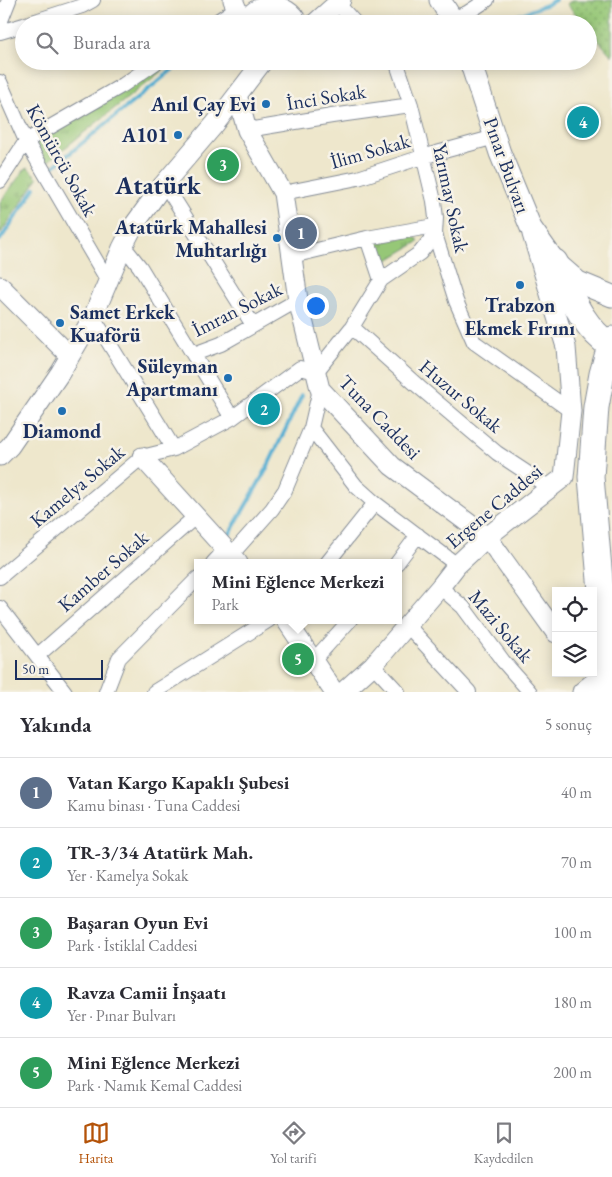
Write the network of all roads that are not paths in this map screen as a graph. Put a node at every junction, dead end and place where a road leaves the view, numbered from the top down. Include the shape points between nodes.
1 (9, 0) edge
2 (440, 0) edge
3 (487, 0) edge
4 (86, 2) edge
5 (339, 2) edge
6 (258, 4) edge
7 (240, 14) edge
8 (50, 15) edge
9 (294, 15) edge
10 (324, 15) edge
11 (349, 15) edge
12 (445, 15) edge
13 (464, 15) edge
14 (0, 23) edge
15 (15, 27) edge
16 (0, 32) edge
17 (145, 70) edge
18 (256, 70) edge
19 (399, 70) edge
20 (473, 70) edge
21 (0, 82) edge
22 (237, 95) junction
23 (411, 105) junction
24 (247, 130) junction
25 (495, 137) junction
26 (26, 141) junction
27 (422, 157) junction
28 (0, 181) edge
29 (163, 185) junction
30 (283, 193) junction
31 (531, 228) junction
32 (435, 230) junction
33 (367, 238) junction
34 (122, 248) junction
35 (292, 256) junction
36 (556, 262) junction
37 (381, 280) junction
38 (108, 281) junction
39 (3, 295) edge
40 (612, 296) edge
41 (298, 300) junction
42 (92, 317) junction
43 (253, 325) junction
44 (352, 327) junction
45 (611, 344) edge
46 (194, 354) junction
47 (70, 356) junction
48 (318, 381) junction
49 (571, 411) junction
50 (232, 418) junction
51 (311, 428) junction
52 (174, 449) junction
53 (0, 456) edge
54 (142, 457) junction
55 (550, 488) junction
56 (375, 503) junction
57 (195, 517) junction
58 (418, 535) junction
59 (487, 537) junction
60 (227, 557) edge
61 (330, 559) edge
62 (399, 559) edge
63 (457, 565) junction
64 (0, 577) edge
65 (194, 582) edge
66 (440, 587) junction
67 (2, 613) edge
68 (262, 624) edge
69 (289, 624) edge
70 (346, 624) edge
71 (407, 625) junction
72 (552, 626) edge
73 (37, 656) junction
74 (313, 661) junction
75 (374, 665) junction
76 (595, 682) edge
77 (330, 690) edge
78 (65, 692) edge
79 (106, 692) edge
80 (154, 692) edge
81 (398, 692) edge
82 (469, 692) edge
83 (530, 692) edge

1 - 14 street
2 - 12 main road
3 - 13 street
4 - 8 street
5 - 10 street
5 - 11 street
6 - 7 street via 250,13
6 - 9 street via 280,4
15 - 16 street
17 - 26 street
18 - 22 street
19 - 23 street, Yarımay Sokak
20 - 25 main road, Pınar Bulvarı
21 - 26 street, Kömürcü Sokak
22 - 24 street, Tuna Caddesi
22 - 29 street
23 - 24 street, İnci Sokak
23 - 27 street, Yarımay Sokak
24 - 30 street, Tuna Caddesi
25 - 27 street, İlim Sokak
25 - 31 main road, Pınar Bulvarı
26 - 28 street
26 - 38 street, Kömürcü Sokak
27 - 30 street, İlim Sokak via 358,178
27 - 32 street, Yarımay Sokak via 434,201
29 - 34 street
29 - 43 street
30 - 35 street, Tuna Caddesi
31 - 36 main road, Pınar Bulvarı
31 - 49 street, Ergene Caddesi via 566,346
32 - 33 street
32 - 37 street via 420,253
32 - 49 street, Yarımay Sokak via 456,301 474,342
33 - 35 street
33 - 37 street
34 - 38 street
34 - 46 street via 140,267
35 - 41 street, Tuna Caddesi
36 - 40 main road, Pınar Bulvarı via 578,282
36 - 45 highway via 585,322 596,336
37 - 44 street
38 - 42 street
39 - 47 street
41 - 43 street, İmran Sokak
41 - 48 street, Tuna Caddesi
42 - 47 street
42 - 52 street
43 - 46 street, İmran Sokak
44 - 48 street
44 - 55 street, Huzur Sokak via 498,453
45 - 76 highway via 596,408 592,477
46 - 50 street
47 - 53 street
48 - 50 street, Kamelya Sokak via 300,368
48 - 51 street
48 - 59 street, Tuna Caddesi via 392,466
49 - 55 street, Ergene Caddesi via 564,477
50 - 52 street, Kamelya Sokak
51 - 56 street via 356,486
51 - 60 street via 285,490 272,509
52 - 54 street, Kamelya Sokak
54 - 57 street
54 - 64 street, Kamelya Sokak
55 - 59 street, Ergene Caddesi
56 - 58 street
56 - 61 street
57 - 60 street
57 - 73 street, Kamber Sokak
58 - 62 street
58 - 63 street
59 - 63 street, Ergene Caddesi
59 - 72 street, Tuna Caddesi
63 - 66 street, Ergene Caddesi
65 - 79 street via 119,658
66 - 71 street, Ergene Caddesi
66 - 83 street, Mazi Sokak via 463,608
67 - 73 street
68 - 80 street
69 - 74 street
70 - 74 street
71 - 75 street, Ergene Caddesi
71 - 82 street
73 - 78 street
74 - 77 street
75 - 77 street, Ergene Caddesi
75 - 81 street

